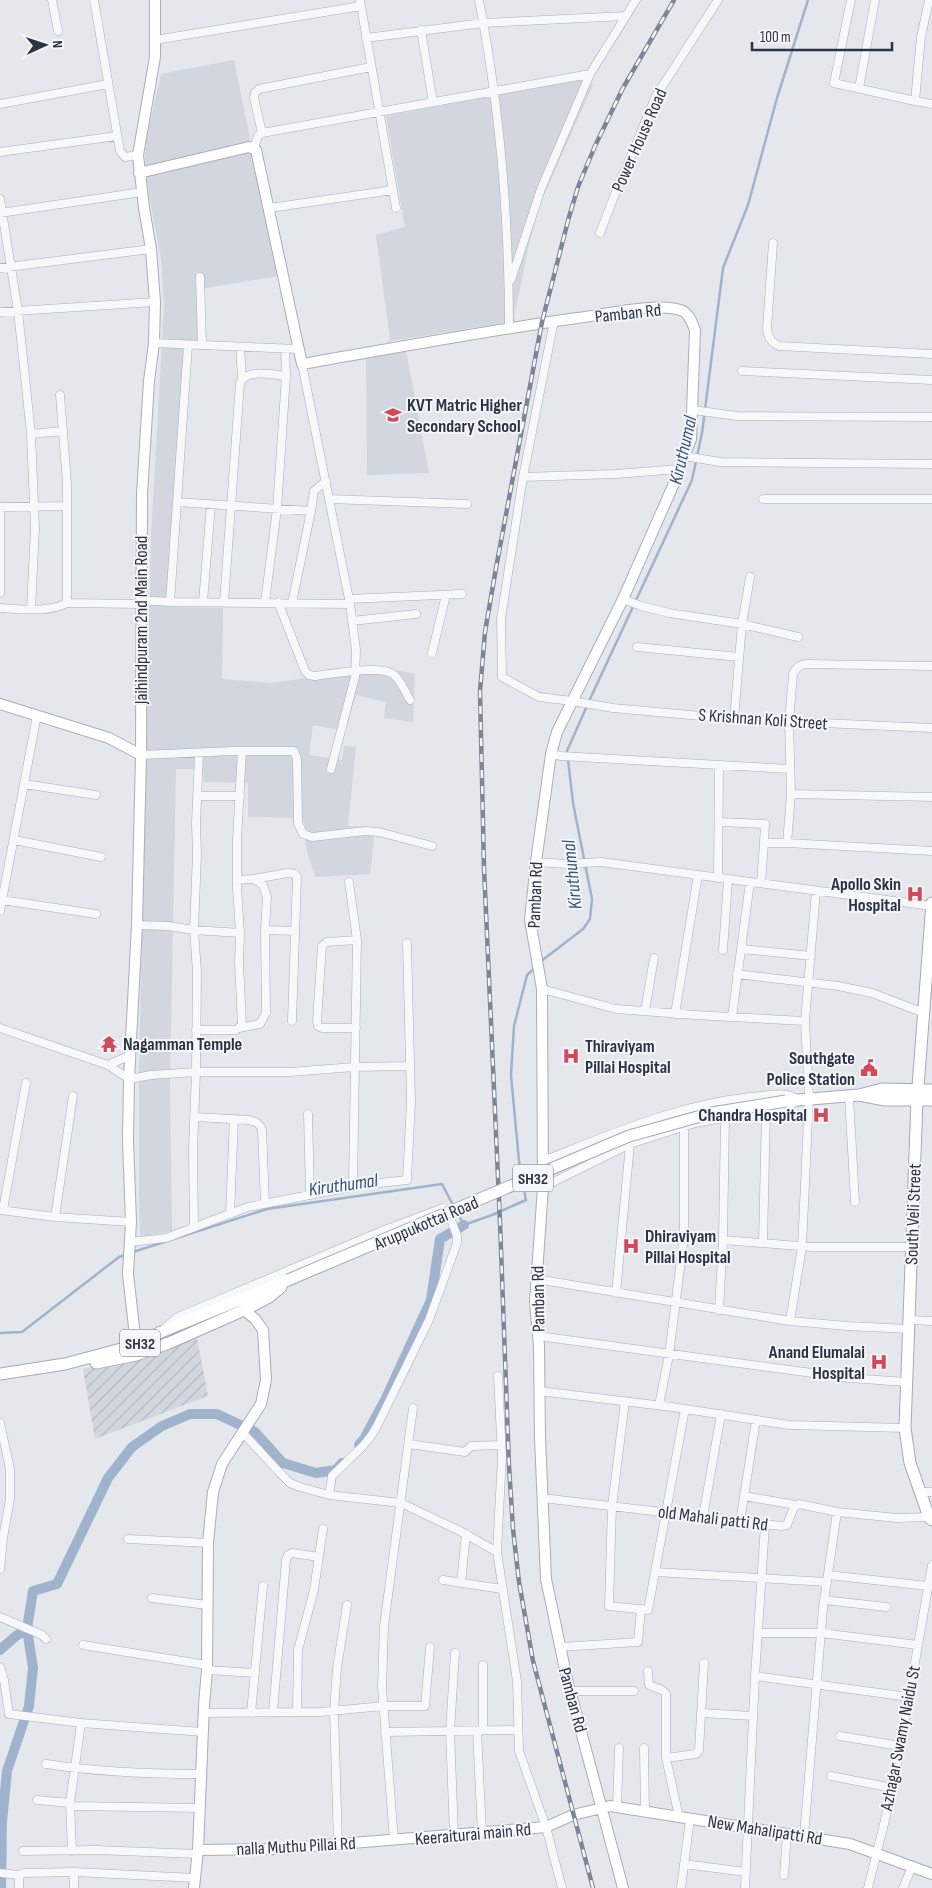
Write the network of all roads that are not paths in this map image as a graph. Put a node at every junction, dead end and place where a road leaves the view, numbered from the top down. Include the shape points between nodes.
1 (52, 0) edge
2 (94, 0) edge
3 (155, 0) edge
4 (479, 0) edge
5 (636, 0) edge
6 (718, 0) edge
7 (851, 0) edge
8 (875, 0) edge
9 (929, 0) edge
10 (361, 3) edge
11 (626, 16) junction
12 (483, 23) junction
13 (421, 30) junction
14 (58, 31) dead end
15 (366, 38) junction
16 (155, 40) junction
17 (371, 67) junction
18 (590, 74) junction
19 (108, 84) junction
20 (859, 88) junction
21 (495, 91) junction
22 (915, 101) junction
23 (433, 102) junction
24 (0, 104) edge
25 (932, 104) edge
26 (379, 112) junction
27 (262, 133) junction
28 (117, 136) junction
29 (254, 148) junction
30 (0, 152) edge
31 (138, 155) junction
32 (139, 172) junction
33 (392, 190) junction
34 (142, 192) junction
35 (0, 199) edge
36 (270, 208) junction
37 (396, 208) dead end
38 (1, 213) edge
39 (600, 233) dead end
40 (773, 243) dead end
41 (152, 249) junction
42 (12, 266) junction
43 (0, 268) edge
44 (200, 277) dead end
45 (509, 285) junction
46 (155, 302) junction
47 (18, 310) junction
48 (0, 312) edge
49 (554, 321) junction
50 (509, 328) junction
51 (154, 343) junction
52 (188, 345) junction
53 (202, 345) junction
54 (240, 347) junction
55 (285, 349) junction
56 (299, 349) junction
57 (932, 354) edge
58 (302, 364) junction
59 (742, 371) dead end
60 (286, 376) junction
61 (242, 378) junction
62 (932, 380) edge
63 (60, 395) dead end
64 (696, 411) junction
65 (932, 417) edge
66 (63, 431) junction
67 (31, 434) junction
68 (688, 457) junction
69 (932, 464) edge
70 (679, 469) junction
71 (523, 478) junction
72 (326, 482) junction
73 (329, 499) junction
74 (763, 499) dead end
75 (932, 499) edge
76 (177, 502) junction
77 (467, 504) dead end
78 (211, 505) junction
79 (67, 506) junction
80 (230, 506) junction
81 (0, 507) edge
82 (34, 507) junction
83 (277, 509) junction
84 (311, 512) junction
85 (0, 513) edge
86 (750, 577) dead end
87 (0, 593) edge
88 (462, 594) dead end
89 (446, 595) junction
90 (626, 600) junction
91 (349, 601) junction
92 (140, 602) junction
93 (170, 602) junction
94 (203, 602) junction
95 (224, 602) junction
96 (265, 602) junction
97 (278, 602) junction
98 (67, 603) junction
99 (292, 603) junction
100 (0, 608) edge
101 (31, 609) junction
102 (416, 614) dead end
103 (352, 621) junction
104 (742, 624) junction
105 (798, 637) dead end
106 (637, 647) dead end
107 (432, 653) dead end
108 (739, 657) junction
109 (932, 666) edge
110 (355, 671) junction
111 (410, 700) dead end
112 (576, 701) junction
113 (0, 704) edge
114 (37, 715) junction
115 (734, 719) junction
116 (789, 722) junction
117 (932, 728) edge
118 (242, 751) junction
119 (199, 753) junction
120 (141, 755) junction
121 (556, 755) junction
122 (719, 765) junction
123 (790, 768) junction
124 (331, 769) dead end
125 (24, 784) junction
126 (791, 794) junction
127 (96, 795) dead end
128 (197, 796) junction
129 (240, 796) junction
130 (932, 797) edge
131 (720, 822) junction
132 (14, 840) junction
133 (764, 843) junction
134 (787, 843) junction
135 (432, 846) dead end
136 (932, 851) edge
137 (101, 857) dead end
138 (536, 862) junction
139 (698, 875) junction
140 (718, 878) junction
141 (253, 879) junction
142 (728, 879) junction
143 (237, 880) junction
144 (349, 882) dead end
145 (750, 882) junction
146 (761, 883) junction
147 (816, 890) junction
148 (2, 900) junction
149 (932, 905) edge
150 (0, 911) edge
151 (96, 914) dead end
152 (137, 925) junction
153 (194, 930) junction
154 (265, 930) junction
155 (295, 931) junction
156 (240, 933) junction
157 (357, 940) junction
158 (407, 943) dead end
159 (741, 949) junction
160 (723, 950) dead end
161 (811, 956) junction
162 (654, 958) dead end
163 (737, 974) junction
164 (808, 982) junction
165 (542, 989) junction
166 (645, 1011) junction
167 (675, 1014) junction
168 (924, 1014) junction
169 (732, 1017) junction
170 (292, 1021) dead end
171 (805, 1021) junction
172 (0, 1028) edge
173 (240, 1028) junction
174 (356, 1028) junction
175 (196, 1030) junction
176 (131, 1055) junction
177 (108, 1065) junction
178 (410, 1066) junction
179 (354, 1067) junction
180 (196, 1072) junction
181 (129, 1079) junction
182 (26, 1083) dead end
183 (932, 1090) edge
184 (854, 1095) junction
185 (918, 1095) junction
186 (73, 1096) dead end
187 (798, 1100) junction
188 (932, 1100) edge
189 (766, 1110) junction
190 (308, 1114) dead end
191 (195, 1117) junction
192 (725, 1117) junction
193 (234, 1120) junction
194 (684, 1127) junction
195 (630, 1144) junction
196 (543, 1160) junction
197 (353, 1186) junction
198 (543, 1187) junction
199 (310, 1194) junction
200 (855, 1202) dead end
201 (265, 1203) junction
202 (1, 1210) edge
203 (230, 1214) junction
204 (55, 1216) junction
205 (131, 1222) junction
206 (194, 1227) junction
207 (723, 1240) junction
208 (130, 1242) junction
209 (763, 1243) junction
210 (802, 1247) junction
211 (911, 1247) junction
212 (536, 1279) junction
213 (288, 1280) junction
214 (616, 1292) junction
215 (676, 1303) junction
216 (244, 1310) junction
217 (719, 1310) junction
218 (790, 1321) junction
219 (932, 1321) edge
220 (908, 1324) junction
221 (161, 1332) junction
222 (538, 1336) junction
223 (136, 1345) junction
224 (669, 1355) junction
225 (3, 1374) edge
226 (498, 1376) dead end
227 (906, 1382) junction
228 (539, 1391) junction
229 (626, 1401) junction
230 (660, 1405) junction
231 (413, 1408) dead end
232 (685, 1409) junction
233 (721, 1414) junction
234 (756, 1420) junction
235 (0, 1423) edge
236 (905, 1428) junction
237 (242, 1434) junction
238 (409, 1444) junction
239 (502, 1445) junction
240 (920, 1492) junction
241 (932, 1492) edge
242 (329, 1495) junction
243 (744, 1496) junction
244 (542, 1498) junction
245 (402, 1503) junction
246 (0, 1505) edge
247 (9, 1505) junction
248 (796, 1505) junction
249 (612, 1506) junction
250 (836, 1512) junction
251 (666, 1513) junction
252 (703, 1517) junction
253 (930, 1519) edge
254 (740, 1522) junction
255 (765, 1524) junction
256 (323, 1529) dead end
257 (466, 1534) junction
258 (1, 1538) edge
259 (128, 1538) dead end
260 (208, 1543) junction
261 (497, 1552) junction
262 (319, 1558) junction
263 (932, 1565) edge
264 (0, 1568) edge
265 (655, 1572) junction
266 (761, 1579) junction
267 (827, 1579) junction
268 (443, 1580) dead end
269 (461, 1583) junction
270 (263, 1586) dead end
271 (928, 1586) junction
272 (502, 1589) junction
273 (152, 1598) dead end
274 (824, 1600) junction
275 (207, 1605) junction
276 (347, 1605) dead end
277 (886, 1607) dead end
278 (641, 1610) junction
279 (0, 1617) edge
280 (758, 1633) junction
281 (821, 1633) junction
282 (46, 1640) dead end
283 (83, 1645) dead end
284 (918, 1645) junction
285 (560, 1646) junction
286 (430, 1647) dead end
287 (455, 1653) dead end
288 (704, 1663) dead end
289 (483, 1665) dead end
290 (0, 1667) edge
291 (206, 1667) junction
292 (648, 1671) dead end
293 (255, 1673) junction
294 (755, 1676) junction
295 (817, 1684) junction
296 (570, 1691) junction
297 (634, 1691) dead end
298 (909, 1697) junction
299 (383, 1706) junction
300 (334, 1711) junction
301 (251, 1712) junction
302 (273, 1712) junction
303 (297, 1712) junction
304 (203, 1713) junction
305 (701, 1713) junction
306 (754, 1716) junction
307 (81, 1723) junction
308 (480, 1730) junction
309 (518, 1730) junction
310 (450, 1731) junction
311 (203, 1732) junction
312 (385, 1732) junction
313 (840, 1736) dead end
314 (900, 1746) junction
315 (619, 1748) dead end
316 (644, 1748) dead end
317 (666, 1758) junction
318 (46, 1764) dead end
319 (75, 1768) junction
320 (201, 1774) junction
321 (831, 1776) dead end
322 (893, 1788) junction
323 (37, 1800) dead end
324 (70, 1804) junction
325 (617, 1807) junction
326 (200, 1808) junction
327 (598, 1809) junction
328 (645, 1812) junction
329 (684, 1818) junction
330 (549, 1826) junction
331 (748, 1828) junction
332 (482, 1833) junction
333 (787, 1834) junction
334 (454, 1836) junction
335 (804, 1836) junction
336 (394, 1840) junction
337 (338, 1844) junction
338 (23, 1851) dead end
339 (72, 1851) junction
340 (198, 1852) junction
341 (876, 1852) junction
342 (684, 1864) junction
343 (912, 1867) junction
344 (74, 1872) junction
345 (746, 1872) junction
346 (0, 1873) edge
347 (932, 1874) edge
348 (19, 1875) junction
349 (784, 1875) dead end
350 (195, 1883) edge
351 (19, 1888) edge
352 (74, 1888) edge
353 (562, 1888) edge
354 (623, 1888) edge
355 (681, 1888) edge
356 (746, 1888) edge
357 (868, 1888) edge
358 (903, 1888) edge

1 - 14 street
2 - 19 street
3 - 16 street, Jaihindpuram 2nd Main Road
4 - 12 street
5 - 11 street
6 - 39 street, Power House Road via 656,96
7 - 20 street via 834,83
8 - 20 street
9 - 22 street via 921,37
10 - 15 street
10 - 16 street
11 - 12 street
11 - 18 street
12 - 13 street
12 - 21 street
13 - 15 street
13 - 23 street
15 - 17 street
16 - 31 street, Jaihindpuram 2nd Main Road
17 - 26 street
17 - 27 street via 259,89 254,98
18 - 21 street
18 - 45 street via 541,189
19 - 24 street
19 - 28 street
20 - 22 street
21 - 23 street
21 - 45 street
22 - 25 street
23 - 26 street
26 - 27 street
26 - 33 street
27 - 29 street
28 - 30 street
28 - 31 street via 122,156
29 - 32 street
29 - 36 street via 258,153
31 - 32 street, Jaihindpuram 2nd Main Road
32 - 34 street, Jaihindpuram 2nd Main Road
33 - 36 street
33 - 37 street
34 - 38 street
34 - 41 street, Jaihindpuram 2nd Main Road
35 - 38 street
36 - 56 street
38 - 42 street
40 - 57 street via 767,328 772,343 779,346
41 - 42 street
41 - 46 street, Jaihindpuram 2nd Main Road
42 - 43 street
42 - 47 street
44 - 53 street
45 - 50 street
46 - 47 street
46 - 51 street, Jaihindpuram 2nd Main Road
47 - 48 street
47 - 67 street
49 - 50 street, Pamban Rd
49 - 64 street, Pamban Rd via 648,308 684,312 695,330
49 - 71 street
50 - 58 street, Pamban Rd
51 - 52 street
51 - 92 street, Jaihindpuram 2nd Main Road via 142,494
52 - 53 street
52 - 76 street
53 - 54 street
54 - 55 street
54 - 61 street
55 - 56 street
55 - 60 street
56 - 58 street
58 - 72 street
59 - 62 street
60 - 61 street via 250,374
60 - 83 street
61 - 80 street
63 - 66 street
64 - 65 street via 737,416
64 - 68 street, Pamban Rd
66 - 67 street
66 - 79 street
67 - 82 street
68 - 69 street via 720,462
68 - 70 street, Pamban Rd
70 - 71 street
70 - 90 street, Pamban Rd
71 - 112 street, S Krishnan Koli Street via 500,619 502,677 539,697
72 - 73 street
72 - 84 street via 314,491
73 - 77 street
73 - 91 street
74 - 75 street
76 - 78 street
76 - 93 street
78 - 80 street
78 - 94 street
79 - 82 street
79 - 98 street
80 - 83 street
80 - 95 street
81 - 82 street
82 - 101 street
83 - 84 street
83 - 96 street
84 - 99 street
85 - 87 street
86 - 104 street
88 - 89 street
89 - 91 street
89 - 107 street
90 - 104 street via 669,613
90 - 112 street, Pamban Rd
91 - 99 street
91 - 103 street
92 - 93 street
92 - 98 street
92 - 120 street, Jaihindpuram 2nd Main Road
93 - 94 street
94 - 95 street
95 - 96 street
96 - 97 street
97 - 99 street
97 - 110 street via 309,675
98 - 101 street via 60,607
100 - 101 street
102 - 103 street
103 - 110 street
104 - 105 street
104 - 108 street
106 - 108 street
108 - 115 street
109 - 116 street via 800,665 793,674
110 - 111 street via 384,671 393,675
110 - 124 street
112 - 115 street, S Krishnan Koli Street
112 - 121 street, Pamban Rd via 557,732
113 - 114 street
114 - 120 street via 109,738
114 - 125 street
115 - 116 street, S Krishnan Koli Street
116 - 117 street, S Krishnan Koli Street
116 - 123 street
118 - 119 street
118 - 129 street
118 - 135 street via 289,750 296,754 298,823 307,836 379,832
119 - 120 street
119 - 128 street
120 - 152 street, Jaihindpuram 2nd Main Road
121 - 122 street
121 - 138 street, Pamban Rd
122 - 123 street
122 - 131 street
123 - 126 street
125 - 127 street
125 - 132 street
126 - 130 street
126 - 134 street
128 - 129 street
128 - 153 street
129 - 143 street
131 - 133 street via 765,824
131 - 140 street
132 - 137 street
132 - 148 street
133 - 134 street
133 - 146 street
134 - 136 street
138 - 139 street via 593,862
138 - 165 street, Pamban Rd via 530,920
139 - 140 street
139 - 167 street
140 - 142 street
141 - 143 street
141 - 154 street via 262,885 266,896
141 - 155 street via 295,874
142 - 145 street
142 - 160 street
143 - 156 street
144 - 157 street
145 - 146 street
145 - 159 street
146 - 147 street
147 - 149 street
147 - 161 street
148 - 150 street
148 - 151 street
149 - 168 main road, South Veli Street
152 - 153 street
152 - 176 street, Jaihindpuram 2nd Main Road
153 - 156 street
153 - 175 street
154 - 155 street
154 - 173 street via 266,1013 260,1024
155 - 170 street
156 - 173 street
157 - 174 street
157 - 174 street via 327,942 322,946 317,1021 322,1028
158 - 178 street
159 - 161 street
159 - 163 street
161 - 164 street
162 - 166 street
163 - 164 street
163 - 169 street
164 - 168 street via 872,993
164 - 171 street
165 - 166 street via 616,1008
165 - 196 street, Pamban Rd
166 - 167 street
167 - 169 street
168 - 185 main road, South Veli Street
169 - 171 street
171 - 187 street
172 - 177 street
173 - 175 street
174 - 179 street
175 - 180 street
176 - 177 street
176 - 181 street, Jaihindpuram 2nd Main Road
177 - 181 street
178 - 179 street
178 - 197 street via 407,1180
179 - 180 street via 290,1072
179 - 197 street
180 - 181 street
180 - 191 street
181 - 205 street, Jaihindpuram 2nd Main Road
182 - 202 street
183 - 185 main road, Aruppukottai Road
184 - 185 main road, Aruppukottai Road / SH32 via 885,1100
184 - 187 main road, Aruppukottai Road / SH32
184 - 200 street
185 - 188 main road, Aruppukottai Road
185 - 211 main road, South Veli Street
186 - 204 street
187 - 189 street via 789,1106
187 - 196 street via 785,1094 700,1105 637,1124
187 - 210 street
187 - 213 main road, Aruppukottai Road / SH32, bridge via 712,1113 629,1136
189 - 192 street
189 - 209 street
190 - 199 street
191 - 193 street
191 - 206 street
192 - 194 street
192 - 207 street
193 - 201 street via 249,1120 260,1125
193 - 203 street
194 - 195 street
194 - 215 street via 684,1236
195 - 198 street
195 - 214 street
196 - 198 street, Pamban Rd
197 - 199 street
198 - 212 street, Pamban Rd
199 - 201 street
201 - 203 street
202 - 204 street
203 - 206 street
204 - 205 street
205 - 208 street, Jaihindpuram 2nd Main Road
206 - 208 street via 166,1238
207 - 209 street
207 - 217 street
208 - 223 street, Jaihindpuram 2nd Main Road via 128,1274
209 - 210 street
210 - 211 street
210 - 218 street
211 - 220 main road, South Veli Street
212 - 214 street
212 - 222 street, Pamban Rd
213 - 216 main road via 269,1297
213 - 221 main road, Aruppukottai Road / SH32
214 - 215 street
215 - 217 street
215 - 224 street
216 - 225 main road via 136,1355 62,1372
216 - 237 street via 263,1330 266,1380 261,1404
217 - 218 street
218 - 220 street via 847,1326
219 - 220 street
220 - 227 main road, South Veli Street
221 - 223 main road, Aruppukottai Road / SH32
221 - 242 street via 185,1314 443,1208 448,1211 457,1243 429,1320 371,1436 332,1476
222 - 224 street
222 - 228 street, Pamban Rd
223 - 225 main road, Aruppukottai Road / SH32 via 65,1364
224 - 227 street
224 - 230 street
226 - 239 street
227 - 236 main road, South Veli Street
228 - 229 street
228 - 244 street, Pamban Rd
229 - 230 street
229 - 249 street
230 - 232 street
231 - 238 street
232 - 233 street
232 - 251 street
233 - 234 street
233 - 252 street
234 - 236 street via 789,1425
234 - 243 street
235 - 247 street via 10,1470
236 - 240 main road, South Veli Street via 910,1463
237 - 242 street via 290,1483
237 - 260 street via 217,1476
238 - 239 street via 465,1452 471,1446
238 - 245 street
239 - 261 street
240 - 241 street
240 - 253 main road, South Veli Street
242 - 245 street
243 - 248 street
243 - 254 street
244 - 249 street, old Mahali patti Rd
244 - 285 street, Pamban Rd via 546,1579
245 - 257 street
245 - 299 street via 384,1626
246 - 247 street
247 - 258 street
248 - 250 street
248 - 255 street, old Mahali patti Rd via 787,1525
249 - 251 street, old Mahali patti Rd
249 - 278 street via 609,1606
250 - 253 street
250 - 267 street
251 - 252 street, old Mahali patti Rd
251 - 265 street
252 - 254 street, old Mahali patti Rd
254 - 255 street, old Mahali patti Rd
255 - 266 street
256 - 262 street
257 - 261 street
257 - 269 street
258 - 264 street
259 - 260 street
260 - 275 street
261 - 272 street
262 - 302 street via 292,1553 286,1560
262 - 303 street via 298,1650
263 - 271 street, Azhagar Swamy Naidu St
265 - 266 street
265 - 278 street via 648,1610
266 - 267 street
266 - 280 street
267 - 271 street
267 - 274 street
268 - 269 street
269 - 272 street
270 - 293 street
271 - 284 street, Azhagar Swamy Naidu St
272 - 309 street via 517,1681
273 - 275 street
274 - 277 street
274 - 281 street
275 - 291 street
276 - 300 street
278 - 285 street via 638,1642
279 - 282 street
280 - 281 street
280 - 294 street
281 - 284 street
281 - 295 street
283 - 291 street
284 - 298 street, Azhagar Swamy Naidu St
285 - 296 street, Pamban Rd
286 - 299 street via 424,1706
287 - 310 street
288 - 305 street
289 - 308 street
290 - 307 street via 8,1713
291 - 293 street
291 - 304 street
292 - 317 street via 649,1685 666,1694
293 - 301 street
294 - 295 street
294 - 306 street
295 - 298 street
295 - 335 street
296 - 297 street
296 - 327 street, Pamban Rd
298 - 314 street, Azhagar Swamy Naidu St
299 - 300 street
299 - 312 street
300 - 303 street
300 - 337 street
301 - 302 street
301 - 304 street
302 - 303 street
304 - 311 street
305 - 306 street
305 - 317 street via 698,1752
306 - 331 street
307 - 311 street
307 - 319 street
308 - 309 street
308 - 310 street
308 - 332 street
309 - 330 street via 519,1751
310 - 312 street
310 - 334 street
311 - 320 street
312 - 336 street
313 - 314 street
314 - 322 street, Azhagar Swamy Naidu St
315 - 325 street
316 - 328 street
317 - 329 street
318 - 319 street
319 - 320 street via 148,1774
319 - 324 street
320 - 326 street
321 - 322 street
322 - 341 street, Azhagar Swamy Naidu St
323 - 324 street
324 - 326 street
324 - 339 street
325 - 327 street, New Mahalipatti Rd
325 - 328 street, New Mahalipatti Rd
326 - 340 street
327 - 330 street, Keeraiturai main Rd via 573,1815
327 - 354 street, Pamban Rd
328 - 329 street, New Mahalipatti Rd
329 - 331 street, New Mahalipatti Rd
329 - 342 street
330 - 332 street, Keeraiturai main Rd
330 - 353 street
331 - 333 street, New Mahalipatti Rd
331 - 345 street
332 - 334 street, Keeraiturai main Rd
333 - 335 street, New Mahalipatti Rd
333 - 349 street
334 - 336 street, Keeraiturai main Rd
335 - 341 street, New Mahalipatti Rd
336 - 337 street, nalla Muthu Pillai Rd
337 - 340 street, nalla Muthu Pillai Rd
338 - 339 street
339 - 340 street
340 - 350 street
341 - 343 street, New Mahalipatti Rd
341 - 357 street, Azhagar Swamy Naidu St
342 - 345 street
342 - 355 street
343 - 347 street, New Mahalipatti Rd
343 - 358 street
344 - 348 street
344 - 350 street
344 - 352 street
345 - 356 street
346 - 348 street
348 - 351 street

